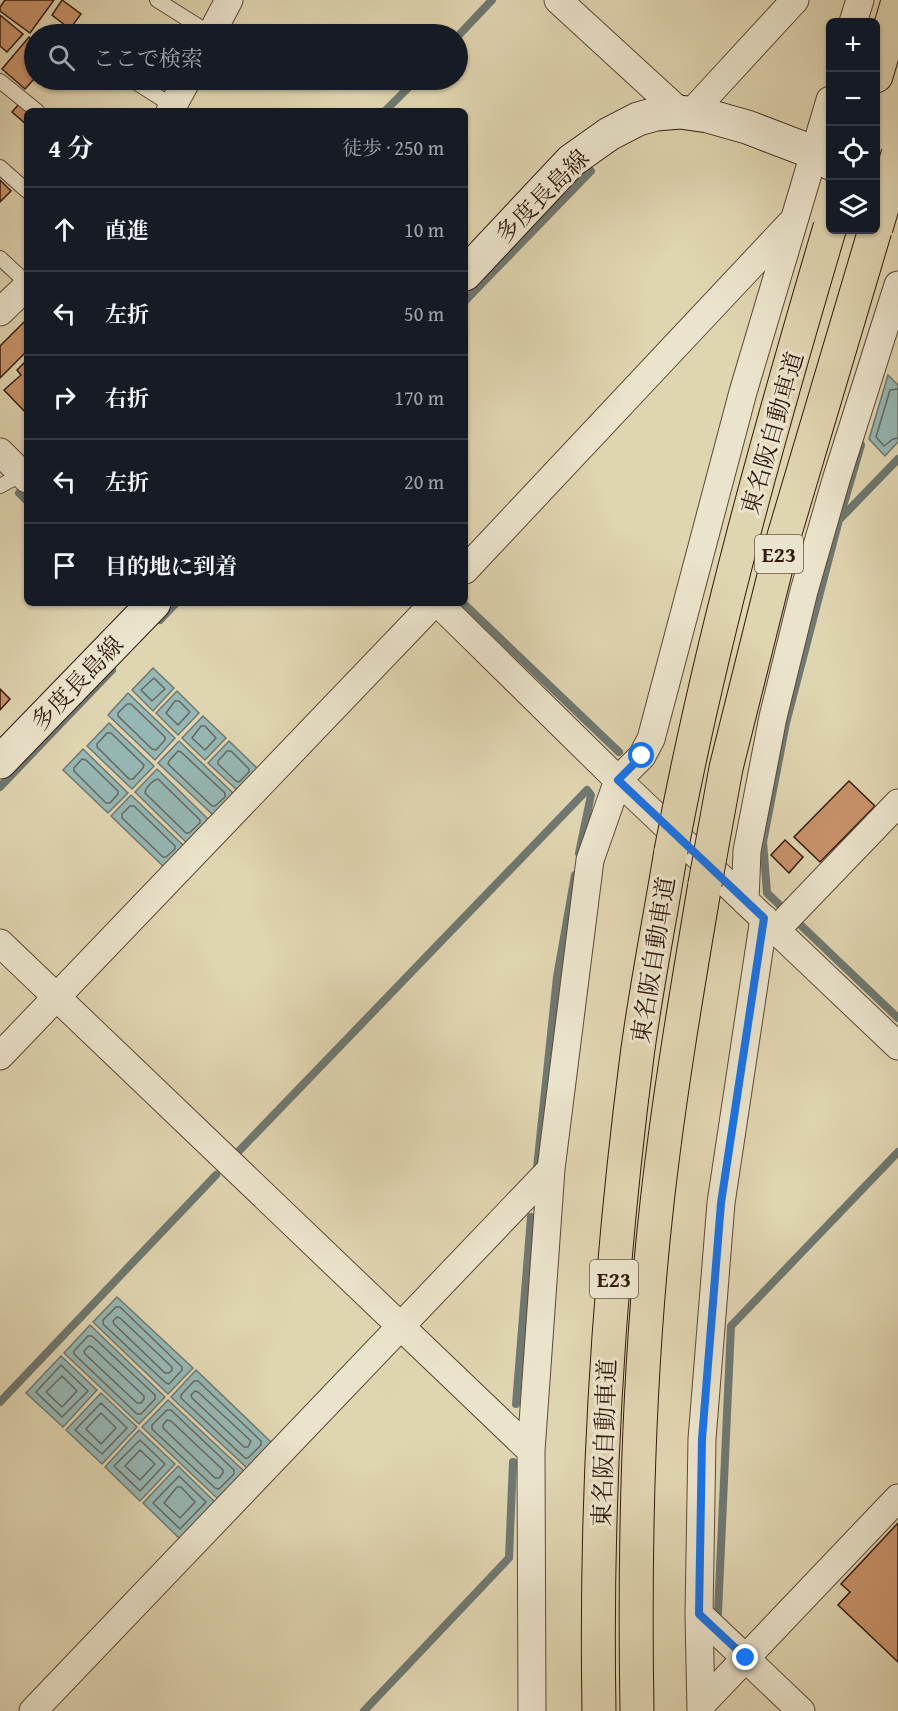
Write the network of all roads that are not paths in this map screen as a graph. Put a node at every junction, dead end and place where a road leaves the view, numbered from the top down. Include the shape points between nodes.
1 (157, 0) edge
2 (229, 0) edge
3 (558, 0) edge
4 (795, 0) edge
5 (860, 0) edge
6 (898, 1) edge
7 (854, 18) edge
8 (195, 24) edge
9 (216, 24) edge
10 (877, 72) edge
11 (0, 81) edge
12 (146, 90) edge
13 (182, 90) edge
14 (33, 108) edge
15 (171, 108) edge
16 (173, 108) edge
17 (685, 112) junction
18 (827, 126) edge
19 (898, 154) edge
20 (823, 158) edge
21 (0, 167) edge
22 (24, 188) edge
23 (880, 192) edge
24 (898, 203) edge
25 (880, 213) edge
26 (793, 221) junction
27 (829, 234) edge
28 (874, 234) edge
29 (0, 258) edge
30 (468, 271) edge
31 (24, 282) edge
32 (898, 285) edge
33 (24, 288) edge
34 (0, 312) edge
35 (0, 452) edge
36 (16, 480) edge
37 (468, 567) edge
38 (151, 606) edge
39 (433, 606) edge
40 (439, 606) edge
41 (0, 762) edge
42 (618, 780) junction
43 (898, 804) edge
44 (773, 916) junction
45 (0, 943) edge
46 (56, 997) junction
47 (898, 1046) edge
48 (0, 1056) edge
49 (550, 1169) junction
50 (400, 1326) junction
51 (531, 1451) junction
52 (898, 1498) edge
53 (699, 1614) junction
54 (746, 1658) junction
55 (701, 1708) edge
56 (33, 1711) edge
57 (532, 1711) edge
58 (599, 1711) edge
59 (637, 1711) edge
60 (801, 1711) edge

1 - 8 lane
2 - 9 street
3 - 17 street
4 - 17 street
5 - 7 street
6 - 10 highway
11 - 14 lane
12 - 15 lane
13 - 16 street
17 - 20 main road, 多度長島線 via 747,127
17 - 30 main road, 多度長島線 via 638,119 571,160
18 - 20 street
19 - 25 highway, 東名阪自動車道 / E23, bridge
20 - 26 street
21 - 22 lane
23 - 24 main road
26 - 37 street
26 - 42 street via 743,392 651,739 642,756
27 - 58 highway, 東名阪自動車道 / E23, bridge via 746,526 688,761 638,1054 608,1346 597,1613
28 - 59 highway, 東名阪自動車道 / E23, bridge via 784,536 726,768 676,1060 646,1326 638,1469
29 - 31 lane
32 - 44 street via 836,480 773,717 747,851
33 - 34 street
35 - 36 street
38 - 41 main road, 多度長島線
39 - 46 street
40 - 42 street
42 - 44 street
42 - 49 street via 590,860
43 - 44 street
44 - 47 street
44 - 53 street via 721,1203 702,1439
45 - 46 street
46 - 48 street
46 - 50 street
49 - 50 street
49 - 51 street
50 - 51 street
50 - 56 street
51 - 57 street
52 - 54 street
53 - 54 street
53 - 55 street
54 - 55 street
54 - 60 street

